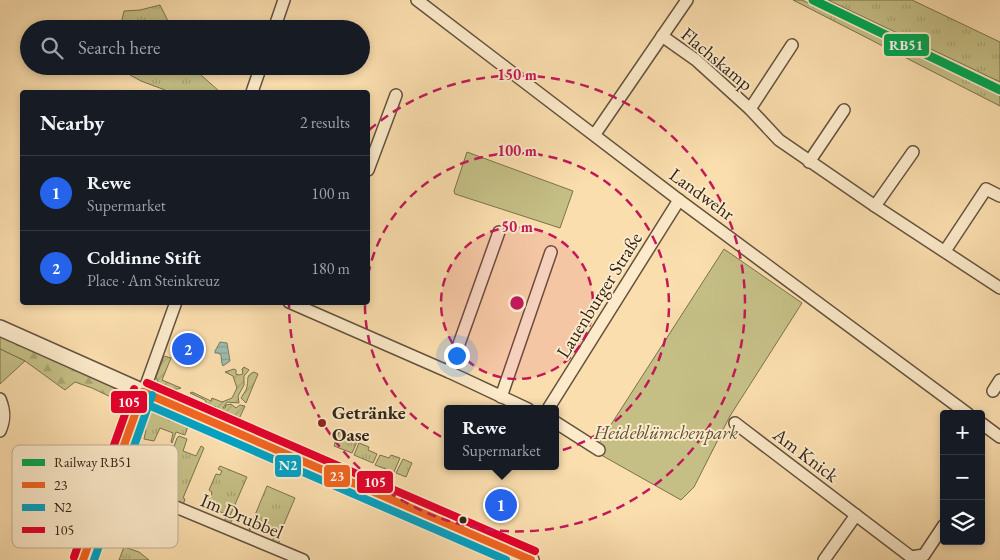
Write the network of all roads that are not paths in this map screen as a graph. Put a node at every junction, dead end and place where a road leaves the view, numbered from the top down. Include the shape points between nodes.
1 (284, 0) edge
2 (417, 0) edge
3 (687, 0) edge
4 (277, 20) edge
5 (662, 36) junction
6 (792, 45) dead end
7 (258, 75) edge
8 (253, 90) edge
9 (396, 95) dead end
10 (750, 110) junction
11 (844, 110) dead end
12 (595, 134) junction
13 (913, 152) dead end
14 (809, 162) junction
15 (370, 165) edge
16 (1000, 196) edge
17 (679, 200) junction
18 (875, 206) junction
19 (499, 232) dead end
20 (945, 251) junction
21 (551, 252) dead end
22 (1000, 288) edge
23 (175, 305) edge
24 (315, 307) edge
25 (0, 328) edge
26 (449, 372) junction
27 (1000, 380) edge
28 (993, 391) dead end
29 (143, 392) junction
30 (502, 397) junction
31 (0, 400) edge
32 (519, 405) edge
33 (551, 405) edge
34 (963, 410) edge
35 (735, 424) dead end
36 (559, 425) edge
37 (985, 426) edge
38 (0, 431) edge
39 (1000, 437) edge
40 (124, 445) edge
41 (598, 450) dead end
42 (178, 508) edge
43 (856, 515) junction
44 (940, 531) edge
45 (87, 548) edge
46 (83, 560) edge
47 (303, 560) edge
48 (531, 560) edge
49 (824, 560) edge

1 - 4 street
2 - 12 street, Landwehr
3 - 5 street
5 - 10 street, Flachskamp via 696,60
5 - 12 street
6 - 10 street, Flachskamp
7 - 8 street
9 - 15 street
10 - 14 street, Flachskamp via 779,140
11 - 14 street
12 - 17 street, Landwehr
13 - 18 street
14 - 18 street, Flachskamp
16 - 20 street via 986,189
17 - 33 street, Lauenburger Straße
17 - 34 street, Landwehr
18 - 20 street, Flachskamp
19 - 26 street
20 - 22 street, Flachskamp
21 - 30 street
23 - 29 street
24 - 26 street
25 - 29 street
26 - 30 street
27 - 28 street
29 - 40 street
29 - 48 street
30 - 32 street
31 - 38 street via 4,415
35 - 43 street, Am Knick
36 - 41 street
37 - 39 street
42 - 47 street, Im Drubbel
43 - 44 street, Am Knick via 912,556 924,555
43 - 49 street
45 - 46 street

